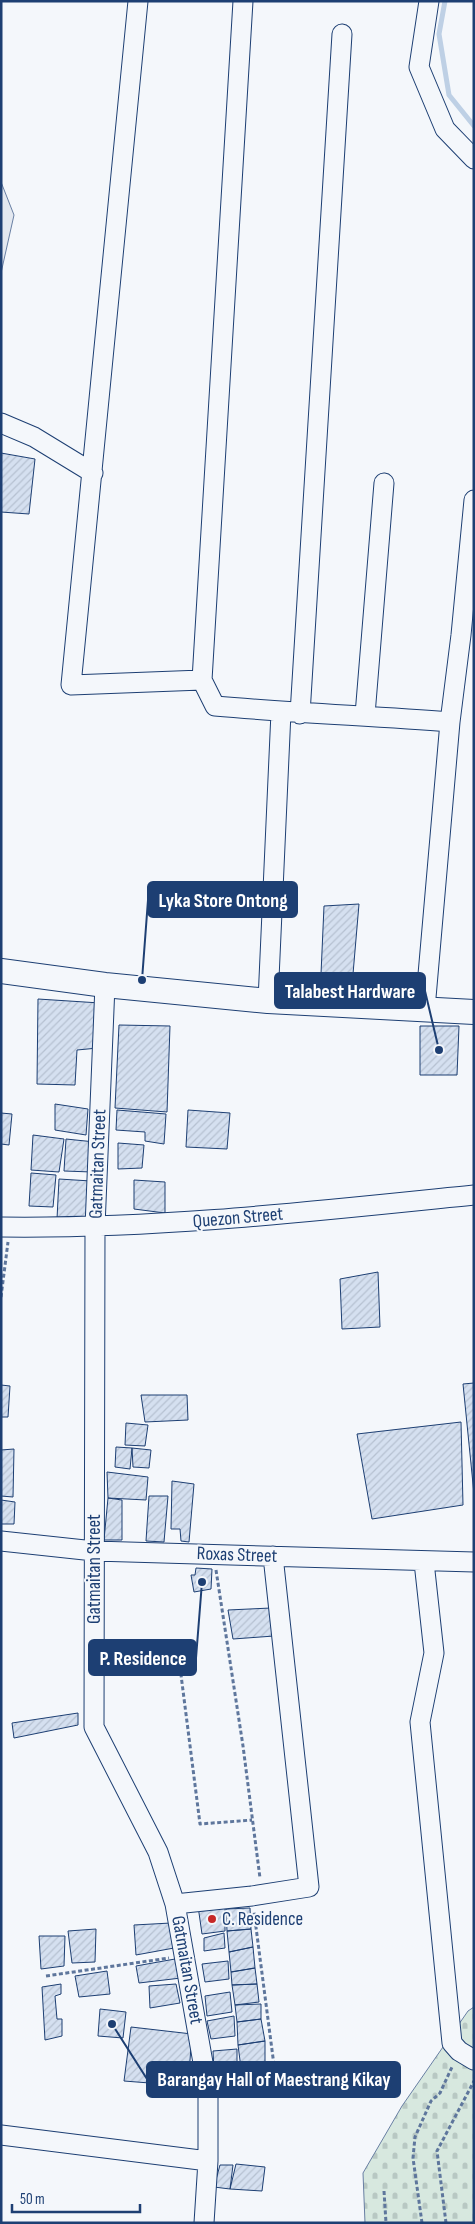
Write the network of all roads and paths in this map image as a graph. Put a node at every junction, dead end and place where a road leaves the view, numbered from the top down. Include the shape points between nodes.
1 (138, 1) edge
2 (243, 1) edge
3 (429, 1) edge
4 (342, 34) dead end
5 (474, 159) edge
6 (1, 423) edge
7 (92, 473) junction
8 (384, 483) dead end
9 (474, 500) edge
10 (468, 635) edge
11 (202, 680) junction
12 (280, 712) junction
13 (300, 714) junction
14 (365, 715) junction
15 (450, 722) junction
16 (1, 971) edge
17 (105, 985) junction
18 (268, 1001) junction
19 (426, 1009) junction
20 (474, 1012) edge
21 (474, 1195) edge
22 (6, 1227) edge
23 (95, 1227) junction
24 (1, 1297) edge
25 (1, 1541) edge
26 (94, 1551) junction
27 (214, 1554) junction
28 (273, 1556) junction
29 (424, 1562) junction
30 (474, 1562) edge
31 (180, 1667) dead end
32 (252, 1820) junction
33 (257, 1895) junction
34 (175, 1904) junction
35 (184, 1956) junction
36 (46, 1976) dead end
37 (462, 2051) edge
38 (474, 2081) edge
39 (208, 2091) junction
40 (1, 2135) edge
41 (208, 2161) junction
42 (384, 2191) dead end
43 (204, 2223) edge
44 (386, 2223) edge
45 (422, 2223) edge
46 (446, 2223) edge

1 - 7 street
2 - 11 street
3 - 5 street via 419,67 445,129
4 - 13 street
6 - 7 street via 34,437
7 - 11 street via 71,685
8 - 14 street
9 - 10 street
10 - 15 street
11 - 12 street via 215,706
12 - 13 street
12 - 18 street
13 - 14 street
14 - 15 street
15 - 19 street
16 - 17 main road
17 - 18 main road
17 - 23 street, Gatmaitan Street
18 - 19 main road
19 - 20 main road
21 - 23 street, Quezon Street via 232,1220
22 - 23 street, Quezon Street
22 - 24 path
23 - 26 street, Gatmaitan Street
25 - 26 street, Roxas Street
26 - 27 street, Roxas Street
26 - 34 street, Gatmaitan Street via 94,1727 158,1852
27 - 28 street, Roxas Street
27 - 32 path
28 - 29 street, Roxas Street
28 - 33 street via 309,1887
29 - 30 street, Roxas Street
29 - 37 street via 434,1654 420,1722
31 - 32 path via 200,1824
32 - 33 path
33 - 34 street
33 - 39 path via 278,2096
34 - 35 street, Gatmaitan Street
35 - 36 path
35 - 39 street, Gatmaitan Street
37 - 45 path via 415,2136 413,2158
38 - 46 path via 437,2151
39 - 41 street, Gatmaitan Street
40 - 41 street
41 - 43 street, Gatmaitan Street
42 - 44 path

